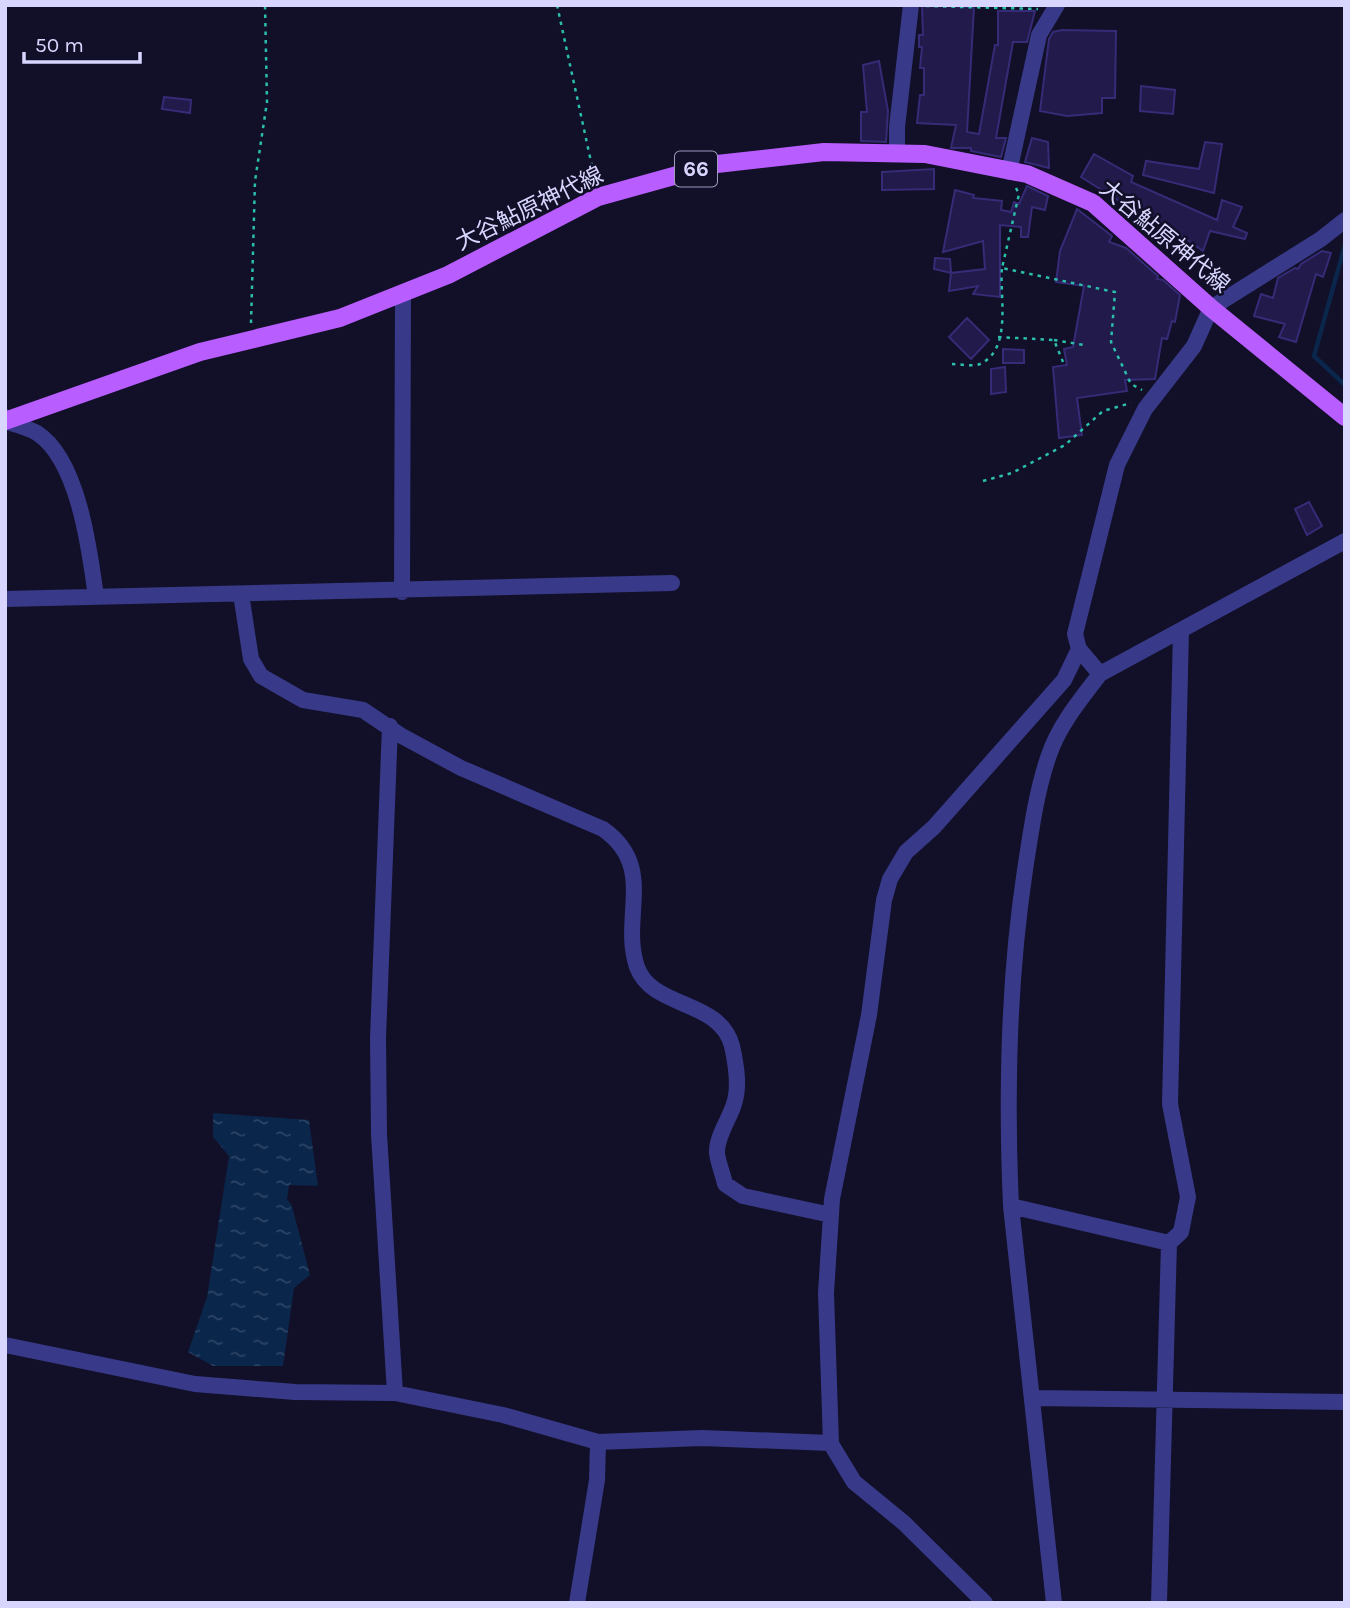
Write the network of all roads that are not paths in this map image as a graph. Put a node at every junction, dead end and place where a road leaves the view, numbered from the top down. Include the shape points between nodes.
1 (911, 5) edge
2 (1055, 8) edge
3 (897, 152) junction
4 (1009, 172) junction
5 (1345, 220) edge
6 (403, 293) junction
7 (1211, 308) junction
8 (1345, 417) edge
9 (6, 420) edge
10 (1345, 541) edge
11 (672, 583) dead end
12 (402, 592) junction
13 (242, 594) junction
14 (96, 597) junction
15 (5, 600) edge
16 (1181, 630) junction
17 (1079, 649) junction
18 (1100, 674) junction
19 (390, 726) junction
20 (1012, 1206) junction
21 (831, 1215) junction
22 (1169, 1242) junction
23 (5, 1345) edge
24 (395, 1393) junction
25 (1032, 1398) junction
26 (1164, 1400) junction
27 (1345, 1402) edge
28 (598, 1442) junction
29 (831, 1443) junction
30 (577, 1603) edge
31 (985, 1603) edge
32 (1054, 1603) edge
33 (1159, 1603) edge

1 - 3 street
2 - 4 street via 1039,35
3 - 4 main road, 大谷鮎原神代線 / 66
3 - 6 main road, 大谷鮎原神代線 / 66 via 824,152 716,164 598,197
4 - 7 main road, 大谷鮎原神代線 / 66 via 1027,174 1093,203
5 - 7 street
6 - 9 main road, 大谷鮎原神代線 / 66 via 340,318 200,352
6 - 12 street
7 - 8 main road, 大谷鮎原神代線 / 66
7 - 17 street via 1194,346 1154,396 1116,465 1075,634
9 - 14 street via 38,434 68,474 87,528
10 - 16 street
11 - 12 street
12 - 13 street
13 - 14 street
13 - 19 street via 251,659 261,676 303,700 363,710
14 - 15 street
16 - 18 street
16 - 22 street via 1170,1104 1188,1197 1181,1232
17 - 18 street
17 - 21 street via 1064,680 934,827 906,852 890,878
18 - 20 street via 1073,709 1049,754 1032,821 1017,922 1009,1032
19 - 21 street via 461,768 617,839 630,858 637,967 646,982 706,1012 723,1028 731,1044 738,1086 717,1151 725,1184 743,1196
19 - 24 street via 378,1038 379,1134
20 - 22 street
20 - 25 street
21 - 29 street via 826,1293
22 - 26 street
23 - 24 street via 195,1384
24 - 28 street via 503,1415
25 - 26 street
25 - 32 street
26 - 27 street
26 - 33 street
28 - 29 street via 702,1438
28 - 30 street via 597,1480
29 - 31 street via 854,1482 904,1523

